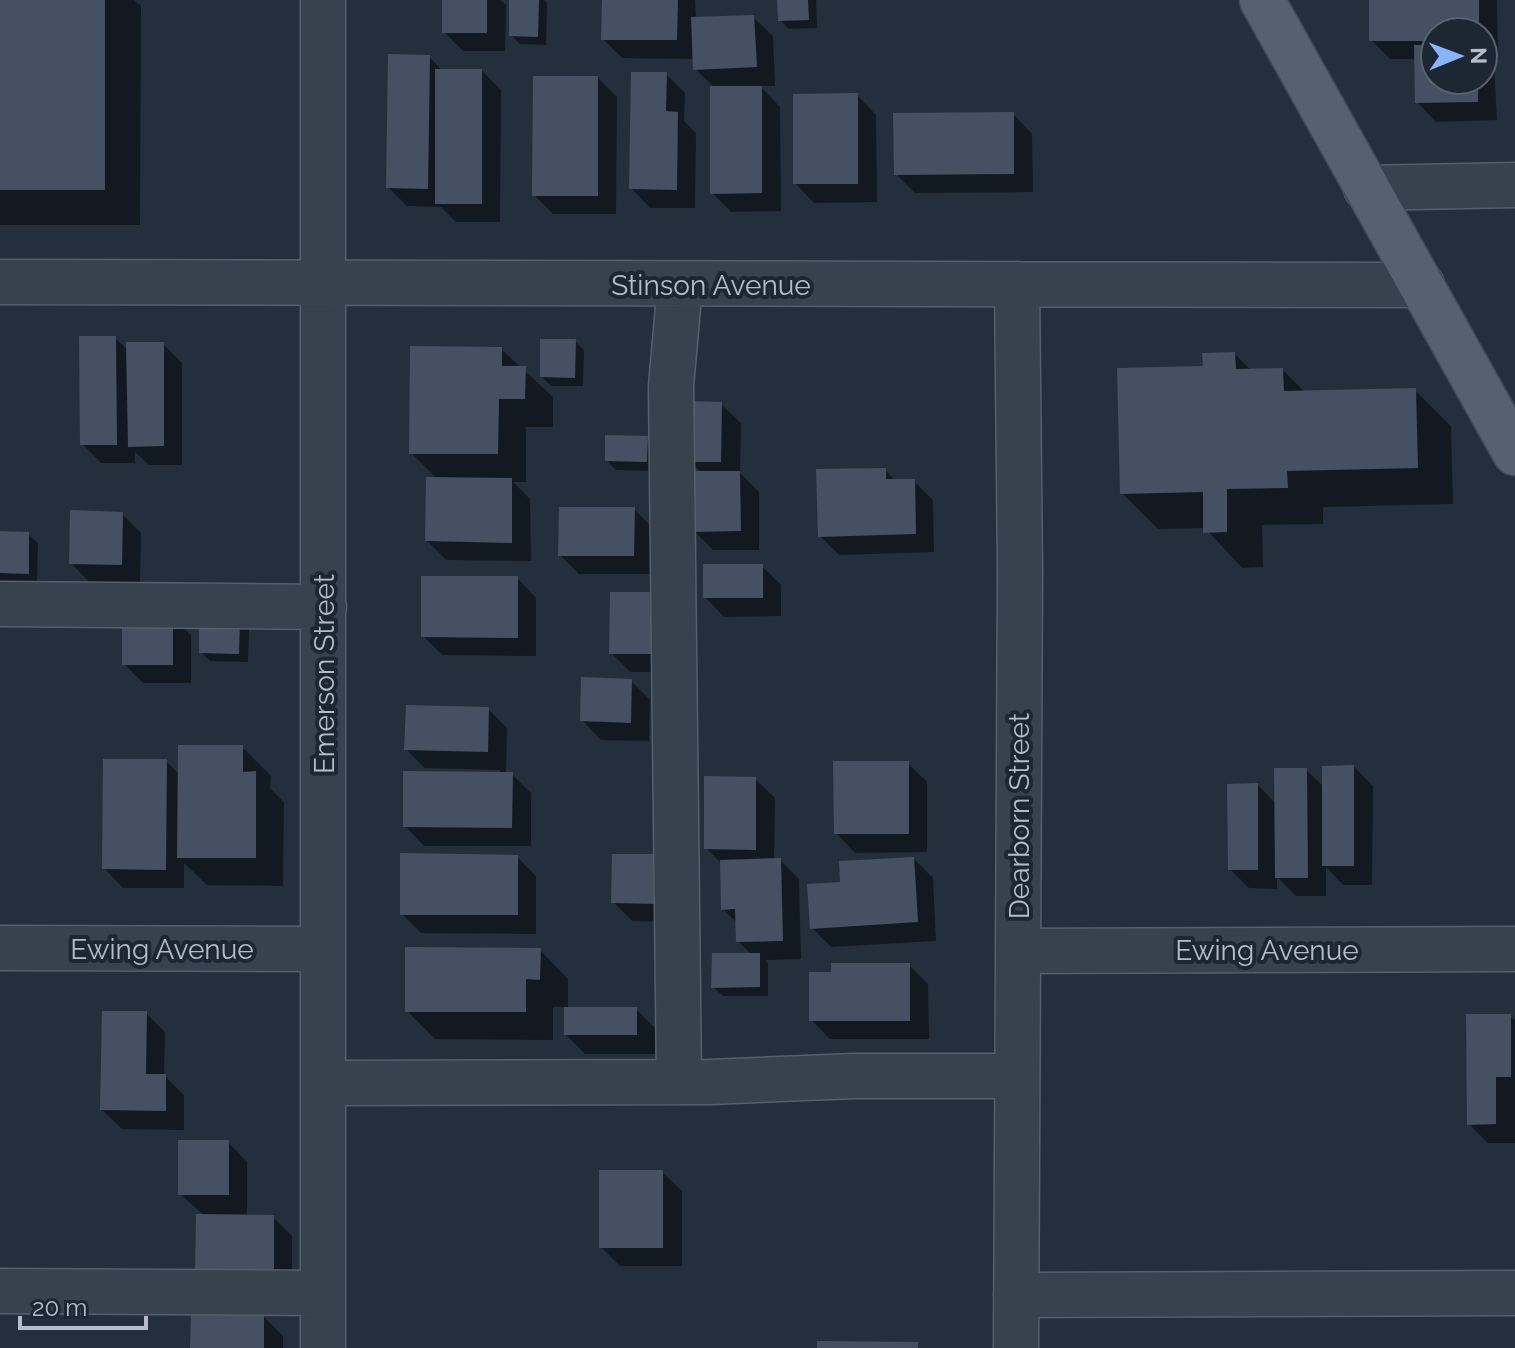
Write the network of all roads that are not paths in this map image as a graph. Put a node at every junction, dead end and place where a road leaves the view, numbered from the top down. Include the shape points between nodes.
1 (323, 0) edge
2 (1262, 0) edge
3 (1515, 185) edge
4 (1366, 188) junction
5 (0, 282) edge
6 (324, 283) junction
7 (1017, 284) junction
8 (680, 285) junction
9 (1422, 285) junction
10 (1515, 453) edge
11 (0, 604) edge
12 (324, 607) junction
13 (0, 948) edge
14 (323, 949) junction
15 (1515, 949) edge
16 (1018, 951) junction
17 (1017, 1076) junction
18 (679, 1082) junction
19 (324, 1083) junction
20 (0, 1291) edge
21 (323, 1293) junction
22 (1515, 1293) edge
23 (1016, 1295) junction
24 (323, 1348) edge
25 (1016, 1348) edge

1 - 6 street, Emerson Street
2 - 4 main road
3 - 4 street
4 - 9 main road
5 - 6 street, Stinson Avenue
6 - 8 street, Stinson Avenue
6 - 12 street, Emerson Street
7 - 8 street, Stinson Avenue
7 - 9 street, Stinson Avenue
7 - 16 street, Dearborn Street
8 - 18 street via 671,386
9 - 10 main road
11 - 12 street
12 - 14 street, Emerson Street
13 - 14 street, Ewing Avenue
14 - 19 street, Emerson Street
15 - 16 street, Ewing Avenue
16 - 17 street, Dearborn Street
17 - 18 street
17 - 23 street, Dearborn Street
18 - 19 street
19 - 21 street, Emerson Street
20 - 21 street
21 - 24 street, Emerson Street
22 - 23 street
23 - 25 street, Dearborn Street

